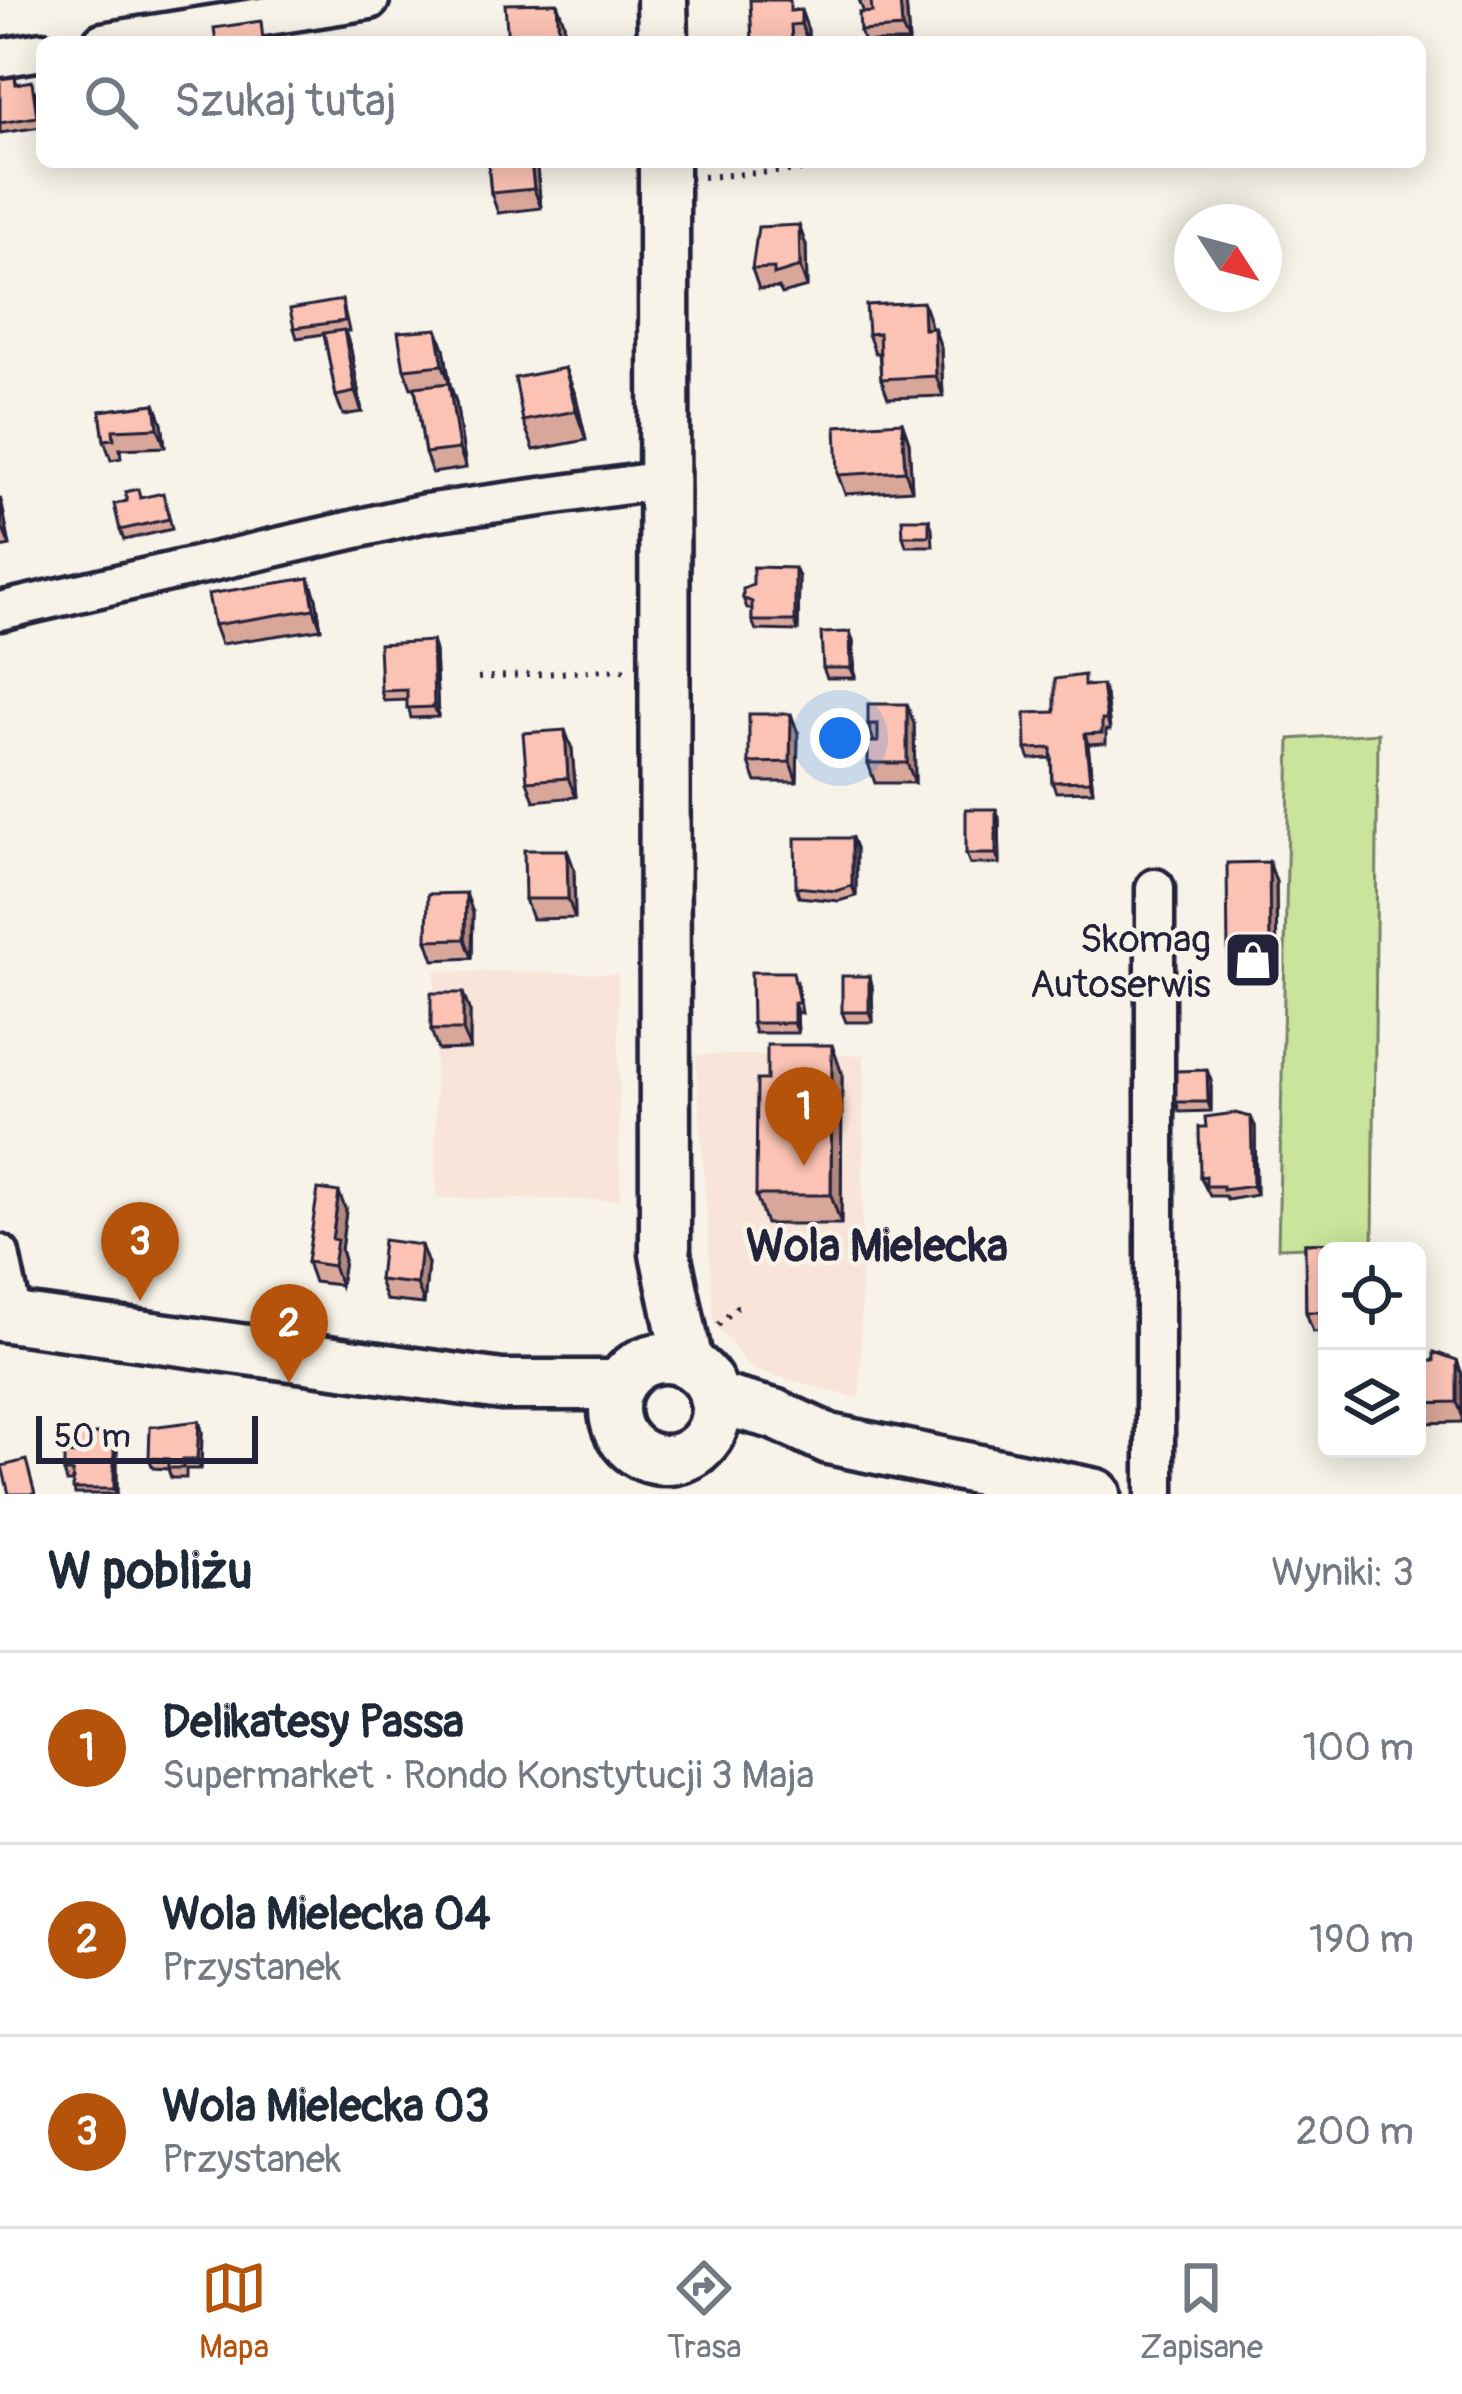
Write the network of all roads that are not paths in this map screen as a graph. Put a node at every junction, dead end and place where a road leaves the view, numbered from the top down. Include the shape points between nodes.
1 (370, 0) edge
2 (662, 0) edge
3 (140, 36) edge
4 (663, 36) edge
5 (36, 52) edge
6 (0, 58) edge
7 (664, 168) edge
8 (664, 481) junction
9 (0, 611) edge
10 (1155, 888) dead end
11 (0, 1254) edge
12 (7, 1316) edge
13 (669, 1418) edge
14 (1096, 1494) edge
15 (1155, 1494) edge

1 - 3 street
2 - 4 street
5 - 6 street
7 - 8 street
8 - 9 street via 425,513
8 - 13 street
10 - 15 street
11 - 12 street
12 - 13 street via 502,1385
13 - 14 street via 767,1441 830,1439

